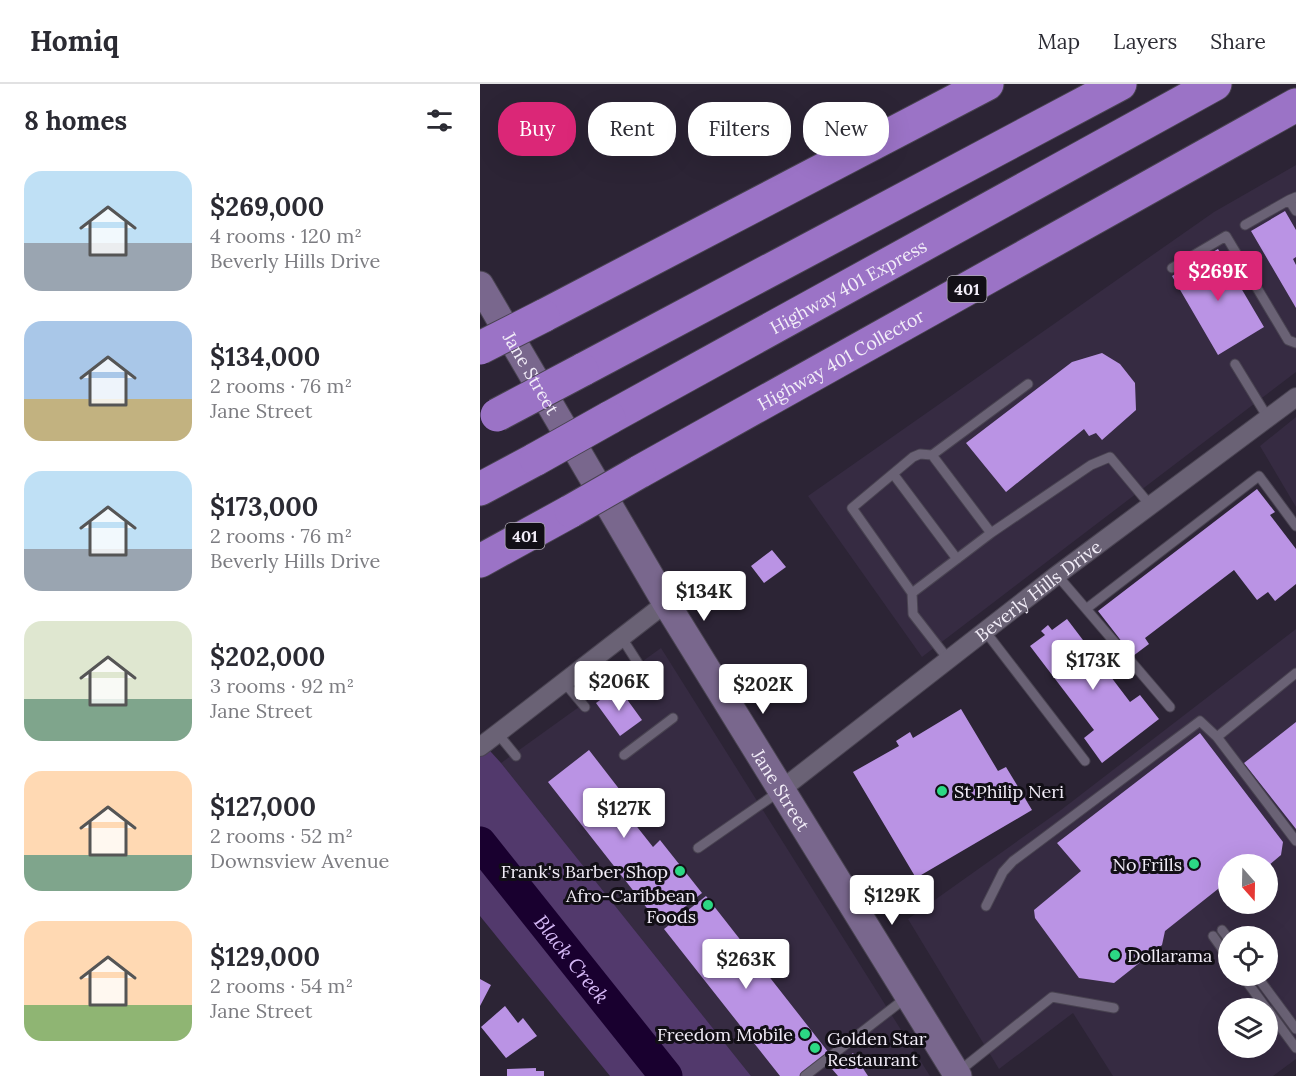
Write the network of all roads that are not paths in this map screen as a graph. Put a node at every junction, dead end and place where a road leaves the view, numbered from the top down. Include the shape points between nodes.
1 (987, 84) edge
2 (1120, 84) edge
3 (1215, 84) edge
4 (1296, 105) edge
5 (1293, 199) edge
6 (1296, 211) edge
7 (1245, 225) dead end
8 (1172, 268) dead end
9 (480, 285) edge
10 (1296, 343) edge
11 (480, 348) edge
12 (1235, 364) dead end
13 (1028, 384) dead end
14 (1296, 397) edge
15 (1268, 418) junction
16 (488, 420) edge
17 (932, 455) junction
18 (894, 475) junction
19 (480, 489) edge
20 (1150, 505) junction
21 (1296, 526) edge
22 (991, 533) junction
23 (957, 559) junction
24 (480, 561) edge
25 (1057, 575) junction
26 (912, 593) junction
27 (666, 603) junction
28 (1086, 609) junction
29 (985, 631) junction
30 (622, 638) junction
31 (948, 659) junction
32 (641, 668) dead end
33 (1296, 673) edge
34 (564, 682) junction
35 (585, 707) dead end
36 (1170, 707) dead end
37 (673, 718) dead end
38 (498, 734) junction
39 (1217, 737) junction
40 (480, 747) edge
41 (624, 755) dead end
42 (516, 756) dead end
43 (1085, 761) dead end
44 (782, 789) junction
45 (1296, 841) edge
46 (698, 848) dead end
47 (986, 906) dead end
48 (1213, 936) dead end
49 (1218, 943) edge
50 (1264, 986) edge
51 (908, 996) junction
52 (1114, 1008) dead end
53 (1278, 1024) edge
54 (1296, 1029) edge
55 (1296, 1048) edge
56 (957, 1075) edge
57 (806, 1076) edge

1 - 11 highway, bridge
2 - 16 highway, bridge
3 - 19 highway, Highway 401 Express, bridge
4 - 24 highway, Highway 401 Collector / 401, bridge
5 - 6 lane
5 - 7 lane
8 - 10 lane via 1226,236 1288,340
9 - 27 main road, Jane Street
12 - 15 lane
13 - 17 lane
14 - 15 street, Beverly Hills Drive
15 - 20 street, Beverly Hills Drive
17 - 18 lane via 913,457
17 - 22 lane
18 - 23 lane
18 - 26 lane via 852,507
20 - 22 lane via 1110,457 1091,465
20 - 25 street, Beverly Hills Drive
21 - 28 lane via 1259,476
22 - 23 lane
23 - 26 lane
25 - 28 lane
25 - 29 street, Beverly Hills Drive
26 - 31 lane via 913,614
27 - 30 street
27 - 44 main road, Jane Street
28 - 36 lane
29 - 31 street, Beverly Hills Drive
29 - 43 lane
30 - 32 lane
30 - 34 street
31 - 44 street, Beverly Hills Drive
33 - 39 lane
34 - 35 lane
34 - 38 street
37 - 41 lane
38 - 40 street
38 - 42 lane
39 - 45 lane
39 - 47 lane via 1200,721 1013,861
44 - 46 lane
44 - 51 main road, Jane Street
48 - 49 lane
50 - 54 lane
51 - 56 main road, Jane Street
51 - 57 lane
52 - 56 lane via 1052,998
53 - 55 lane

